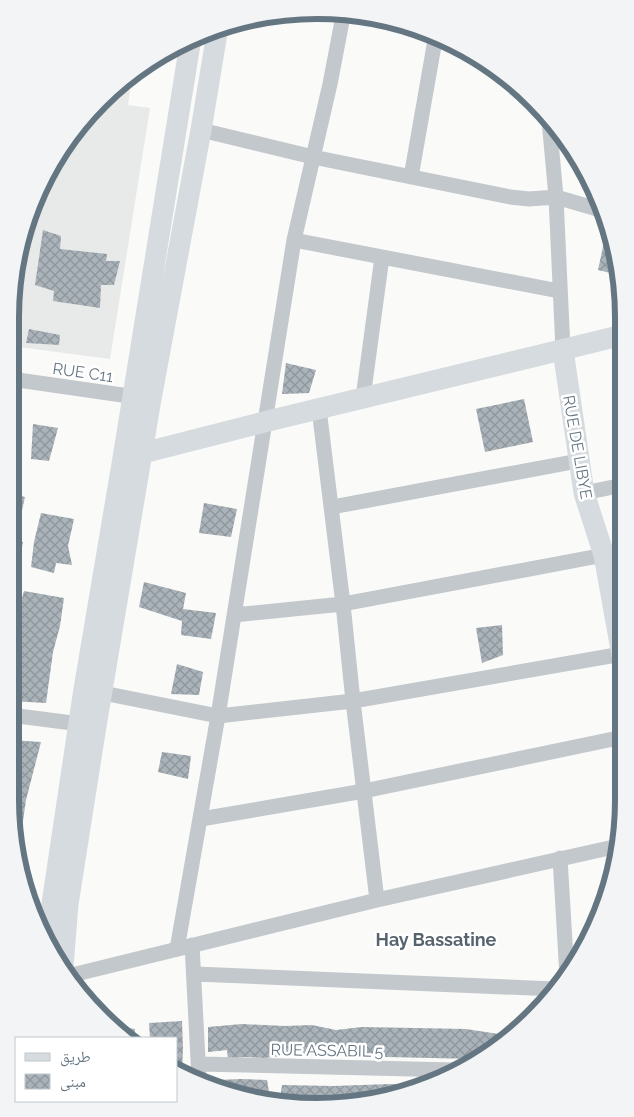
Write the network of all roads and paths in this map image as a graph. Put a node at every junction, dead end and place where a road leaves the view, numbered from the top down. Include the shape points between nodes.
1 (341, 19) edge
2 (216, 37) edge
3 (434, 42) edge
4 (189, 48) edge
5 (201, 130) junction
6 (550, 130) edge
7 (313, 157) junction
8 (411, 177) junction
9 (556, 197) junction
10 (595, 208) edge
11 (294, 240) junction
12 (382, 257) junction
13 (559, 291) junction
14 (615, 337) edge
15 (563, 350) junction
16 (19, 380) edge
17 (142, 398) junction
18 (362, 398) junction
19 (319, 409) junction
20 (264, 422) junction
21 (133, 456) junction
22 (578, 461) junction
23 (615, 487) edge
24 (584, 493) junction
25 (332, 507) junction
26 (604, 555) junction
27 (344, 604) junction
28 (615, 614) edge
29 (234, 615) junction
30 (615, 658) edge
31 (93, 691) junction
32 (353, 702) junction
33 (19, 716) edge
34 (218, 716) junction
35 (87, 725) junction
36 (615, 739) edge
37 (364, 791) junction
38 (201, 819) junction
39 (612, 847) edge
40 (560, 858) junction
41 (376, 900) junction
42 (49, 929) edge
43 (192, 945) junction
44 (177, 949) junction
45 (64, 957) edge
46 (567, 962) edge
47 (75, 974) edge
48 (195, 974) junction
49 (548, 989) edge
50 (443, 1070) edge
51 (199, 1072) edge

1 - 7 street
2 - 5 main road
3 - 8 street
4 - 17 main road
5 - 7 street
5 - 17 main road
6 - 9 street
7 - 8 street
7 - 11 street
8 - 9 street via 510,197
9 - 10 street
9 - 13 street
11 - 12 street
11 - 20 street
12 - 13 street
12 - 18 street
13 - 15 street
14 - 15 main road
15 - 18 main road
15 - 22 main road, RUE DE LIBYE
16 - 17 street, RUE C11
17 - 21 main road
18 - 19 main road
19 - 20 main road
19 - 25 street
20 - 21 main road
20 - 29 street
21 - 31 main road
22 - 24 main road, RUE DE LIBYE
22 - 25 street
23 - 24 street
24 - 26 main road, RUE DE LIBYE
25 - 27 street
26 - 27 street
26 - 28 main road, RUE DE LIBYE
27 - 29 street
27 - 32 street
29 - 34 street
30 - 32 street
31 - 34 street
31 - 35 main road
32 - 34 street
32 - 37 street
33 - 35 street
34 - 38 street
35 - 42 main road
35 - 45 main road
36 - 37 street
37 - 38 street
37 - 41 street
38 - 44 street
39 - 40 street
40 - 41 street
40 - 46 street
41 - 43 street
43 - 44 street
43 - 48 street
44 - 47 street
48 - 49 street
48 - 51 street
50 - 51 street, RUE ASSABIL 5

